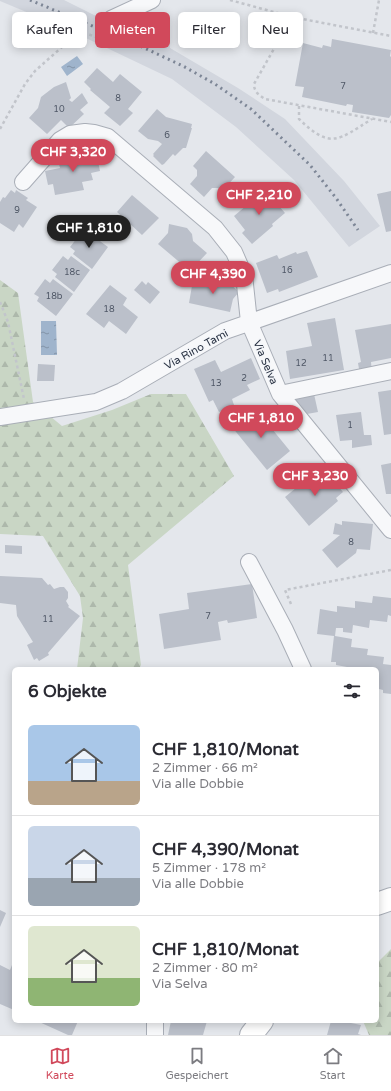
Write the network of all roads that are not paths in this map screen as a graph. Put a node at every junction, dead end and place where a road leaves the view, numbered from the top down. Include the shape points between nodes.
1 (152, 0) edge
2 (126, 12) edge
3 (23, 182) dead end
4 (391, 273) edge
5 (249, 322) junction
6 (391, 371) edge
7 (280, 394) junction
8 (0, 417) edge
9 (391, 530) edge
10 (249, 562) dead end
11 (303, 667) edge
12 (391, 900) edge
13 (379, 903) edge
14 (154, 1023) edge
15 (260, 1023) edge
16 (155, 1035) edge
17 (251, 1035) edge

1 - 2 street
3 - 5 street, Via Selva via 60,140 70,134 85,132 108,137 215,228 234,252 244,275
4 - 5 street, Via Rino Tami
5 - 7 street, Via Selva
5 - 8 street, Via Rino Tami via 226,331 96,402
6 - 7 street
7 - 9 street, Via Selva
10 - 11 street
12 - 13 main road
14 - 16 street
15 - 17 main road

